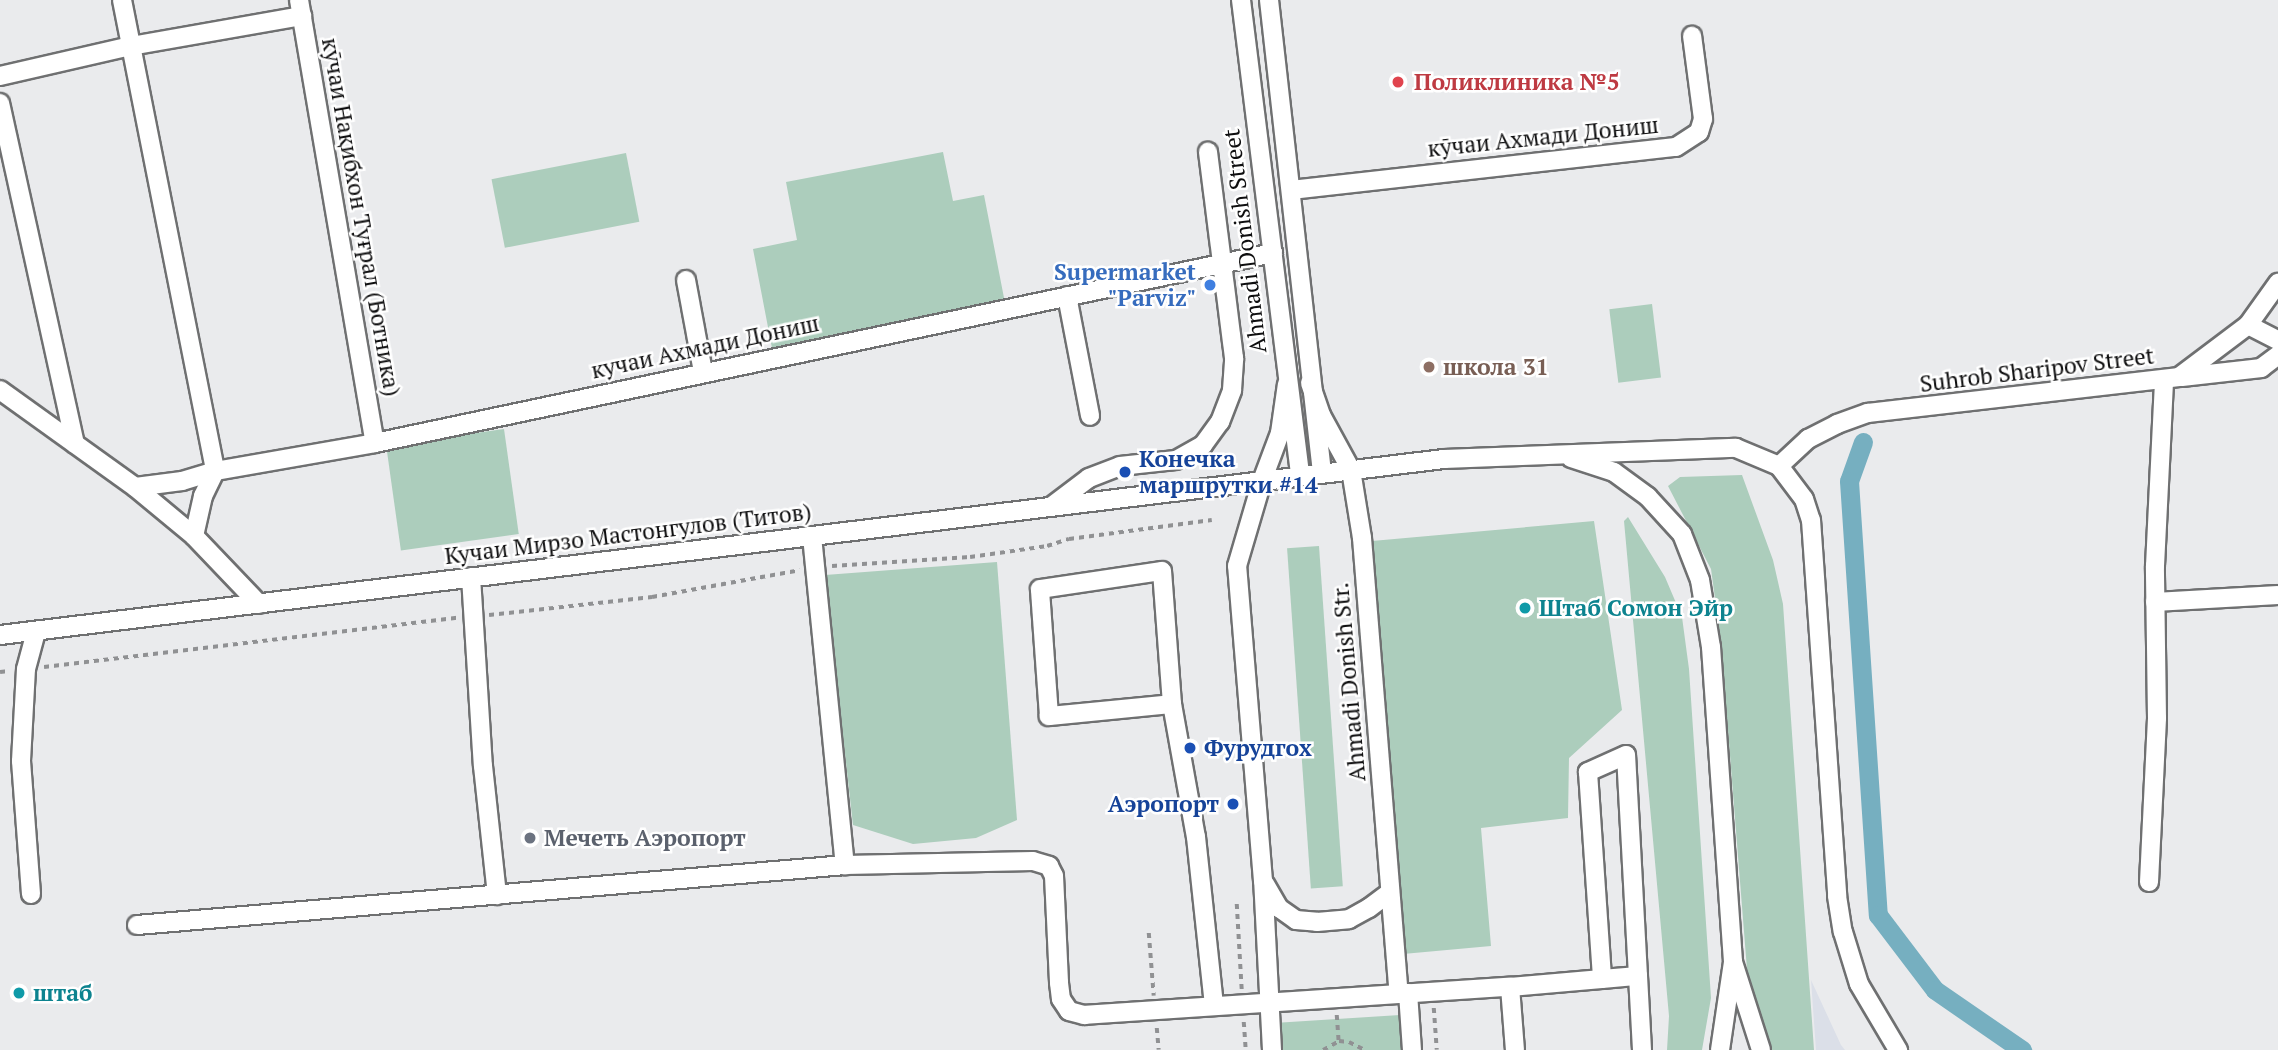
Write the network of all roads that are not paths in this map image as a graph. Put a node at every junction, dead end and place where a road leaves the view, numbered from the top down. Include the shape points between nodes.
1 (122, 0) edge
2 (1241, 0) edge
3 (1269, 0) edge
4 (300, 8) edge
5 (1692, 36) dead end
6 (131, 46) junction
7 (0, 76) edge
8 (0, 103) edge
9 (1208, 152) dead end
10 (1291, 190) junction
11 (1273, 253) junction
12 (1224, 264) junction
13 (687, 280) dead end
14 (2278, 283) edge
15 (1067, 296) junction
16 (2248, 325) junction
17 (2278, 340) edge
18 (2278, 355) edge
19 (2269, 367) edge
20 (703, 372) junction
21 (2171, 379) junction
22 (1310, 383) junction
23 (1287, 384) junction
24 (0, 390) edge
25 (1090, 415) dead end
26 (375, 443) junction
27 (75, 444) junction
28 (1543, 454) junction
29 (1779, 466) junction
30 (1351, 470) junction
31 (215, 471) junction
32 (1322, 473) junction
33 (1300, 476) junction
34 (1262, 481) junction
35 (135, 487) junction
36 (1051, 507) junction
37 (194, 536) junction
38 (812, 536) junction
39 (471, 577) junction
40 (2278, 595) edge
41 (2155, 602) junction
42 (259, 604) junction
43 (36, 631) junction
44 (0, 635) edge
45 (1172, 704) junction
46 (845, 865) junction
47 (1263, 881) junction
48 (2148, 882) dead end
49 (1390, 892) junction
50 (32, 894) dead end
51 (497, 895) junction
52 (137, 925) dead end
53 (1733, 962) junction
54 (1639, 976) junction
55 (1602, 979) junction
56 (1510, 987) junction
57 (1403, 993) junction
58 (1270, 1002) junction
59 (1214, 1006) junction
60 (1272, 1050) edge
61 (1412, 1050) edge
62 (1515, 1050) edge
63 (1642, 1050) edge
64 (1720, 1050) edge
65 (1761, 1050) edge
66 (1898, 1050) edge

1 - 6 street
2 - 11 street, Ahmadi Donish Street
3 - 10 street
4 - 6 street
4 - 26 street, кӯчаи Нақибхон Туғрал (Ботника)
5 - 10 street, кӯчаи Ахмади Дониш via 1703,119 1699,132 1676,147
6 - 7 street
6 - 31 street
8 - 27 street
9 - 12 street
10 - 22 street
11 - 12 street, кучаи Ахмади Дониш
11 - 23 street, Ahmadi Donish Street
12 - 15 street, кучаи Ахмади Дониш
12 - 36 street via 1234,358 1232,390 1220,422 1203,445 1175,460 1120,466 1089,478
13 - 20 street
14 - 16 street, Suhrob Sharipov Street
15 - 20 street, кучаи Ахмади Дониш
15 - 25 street
16 - 17 street
16 - 21 street, Suhrob Sharipov Street
18 - 19 street
19 - 21 street
20 - 26 street, кучаи Ахмади Дониш
21 - 29 street, Suhrob Sharipov Street via 1868,414 1808,439
21 - 41 street
22 - 30 street, Ahmadi Donish Str. via 1321,415
22 - 32 street
23 - 33 street, Ahmadi Donish Street
23 - 34 street via 1280,433
24 - 27 street
26 - 31 street, кучаи Ахмади Дониш
27 - 35 street
28 - 29 street via 1723,446 1757,454
28 - 30 street, Кучаи Мирзо Мастонгулов (Титов) via 1444,458
28 - 53 street via 1580,459 1614,472 1667,514 1693,557 1712,647
29 - 66 street via 1804,499 1813,531 1834,868 1843,932 1859,984
30 - 32 street, Кучаи Мирзо Мастонгулов (Титов)
30 - 49 street, Ahmadi Donish Str. via 1362,538
31 - 35 street, кучаи Ахмади Дониш
31 - 37 street via 203,496
32 - 33 street, Кучаи Мирзо Мастонгулов (Титов)
33 - 34 street, Кучаи Мирзо Мастонгулов (Титов)
34 - 36 street, Кучаи Мирзо Мастонгулов (Титов)
34 - 47 street via 1237,566
35 - 37 street
36 - 38 street, Кучаи Мирзо Мастонгулов (Титов)
37 - 42 street
38 - 39 street, Кучаи Мирзо Мастонгулов (Титов)
38 - 46 street
39 - 42 street, Кучаи Мирзо Мастонгулов (Титов)
39 - 51 street
40 - 41 street
41 - 48 street via 2157,718
42 - 43 street, Кучаи Мирзо Мастонгулов (Титов)
43 - 44 street, Кучаи Мирзо Мастонгулов (Титов)
43 - 50 street via 26,669 21,761
45 - 45 street via 1162,571 1040,589 1049,716
45 - 59 street via 1196,837
46 - 51 street
46 - 59 street via 1040,862 1049,866 1054,876 1059,983 1069,1011 1084,1015
47 - 49 street via 1279,908 1306,921 1349,919
47 - 58 street
49 - 57 street, Ahmadi Donish Str.
51 - 52 street
53 - 64 street
53 - 65 street
54 - 55 street
54 - 55 street via 1626,755 1588,772
54 - 63 street
55 - 56 street
56 - 57 street
56 - 62 street
57 - 58 street
57 - 61 street, Ahmadi Donish Str.
58 - 59 street
58 - 60 street

